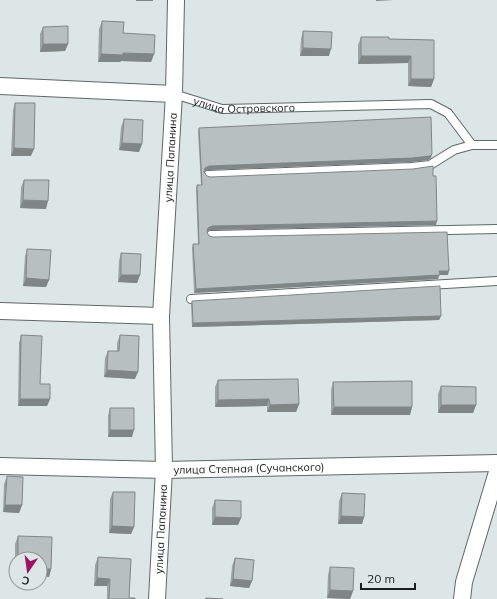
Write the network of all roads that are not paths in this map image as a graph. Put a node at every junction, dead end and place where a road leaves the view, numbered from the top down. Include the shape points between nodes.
1 (176, 0) edge
2 (0, 86) edge
3 (174, 94) junction
4 (472, 145) junction
5 (497, 145) edge
6 (208, 175) edge
7 (497, 229) edge
8 (211, 235) edge
9 (497, 281) edge
10 (191, 299) dead end
11 (0, 312) edge
12 (161, 316) junction
13 (497, 463) edge
14 (0, 466) edge
15 (164, 470) junction
16 (497, 472) edge
17 (157, 599) edge
18 (462, 599) edge

1 - 3 street, улица Папанина
2 - 3 street, улица Островского
3 - 4 lane, улица Островского via 222,109 431,104 448,113
3 - 12 street, улица Папанина
4 - 5 lane
4 - 6 lane via 454,150 430,165
7 - 8 lane
9 - 10 lane
11 - 12 street
12 - 15 street, улица Папанина
13 - 15 street, улица Степная (Сучанского)
14 - 15 street, улица Степная (Сучанского)
15 - 17 street, улица Папанина
16 - 18 street via 464,582

